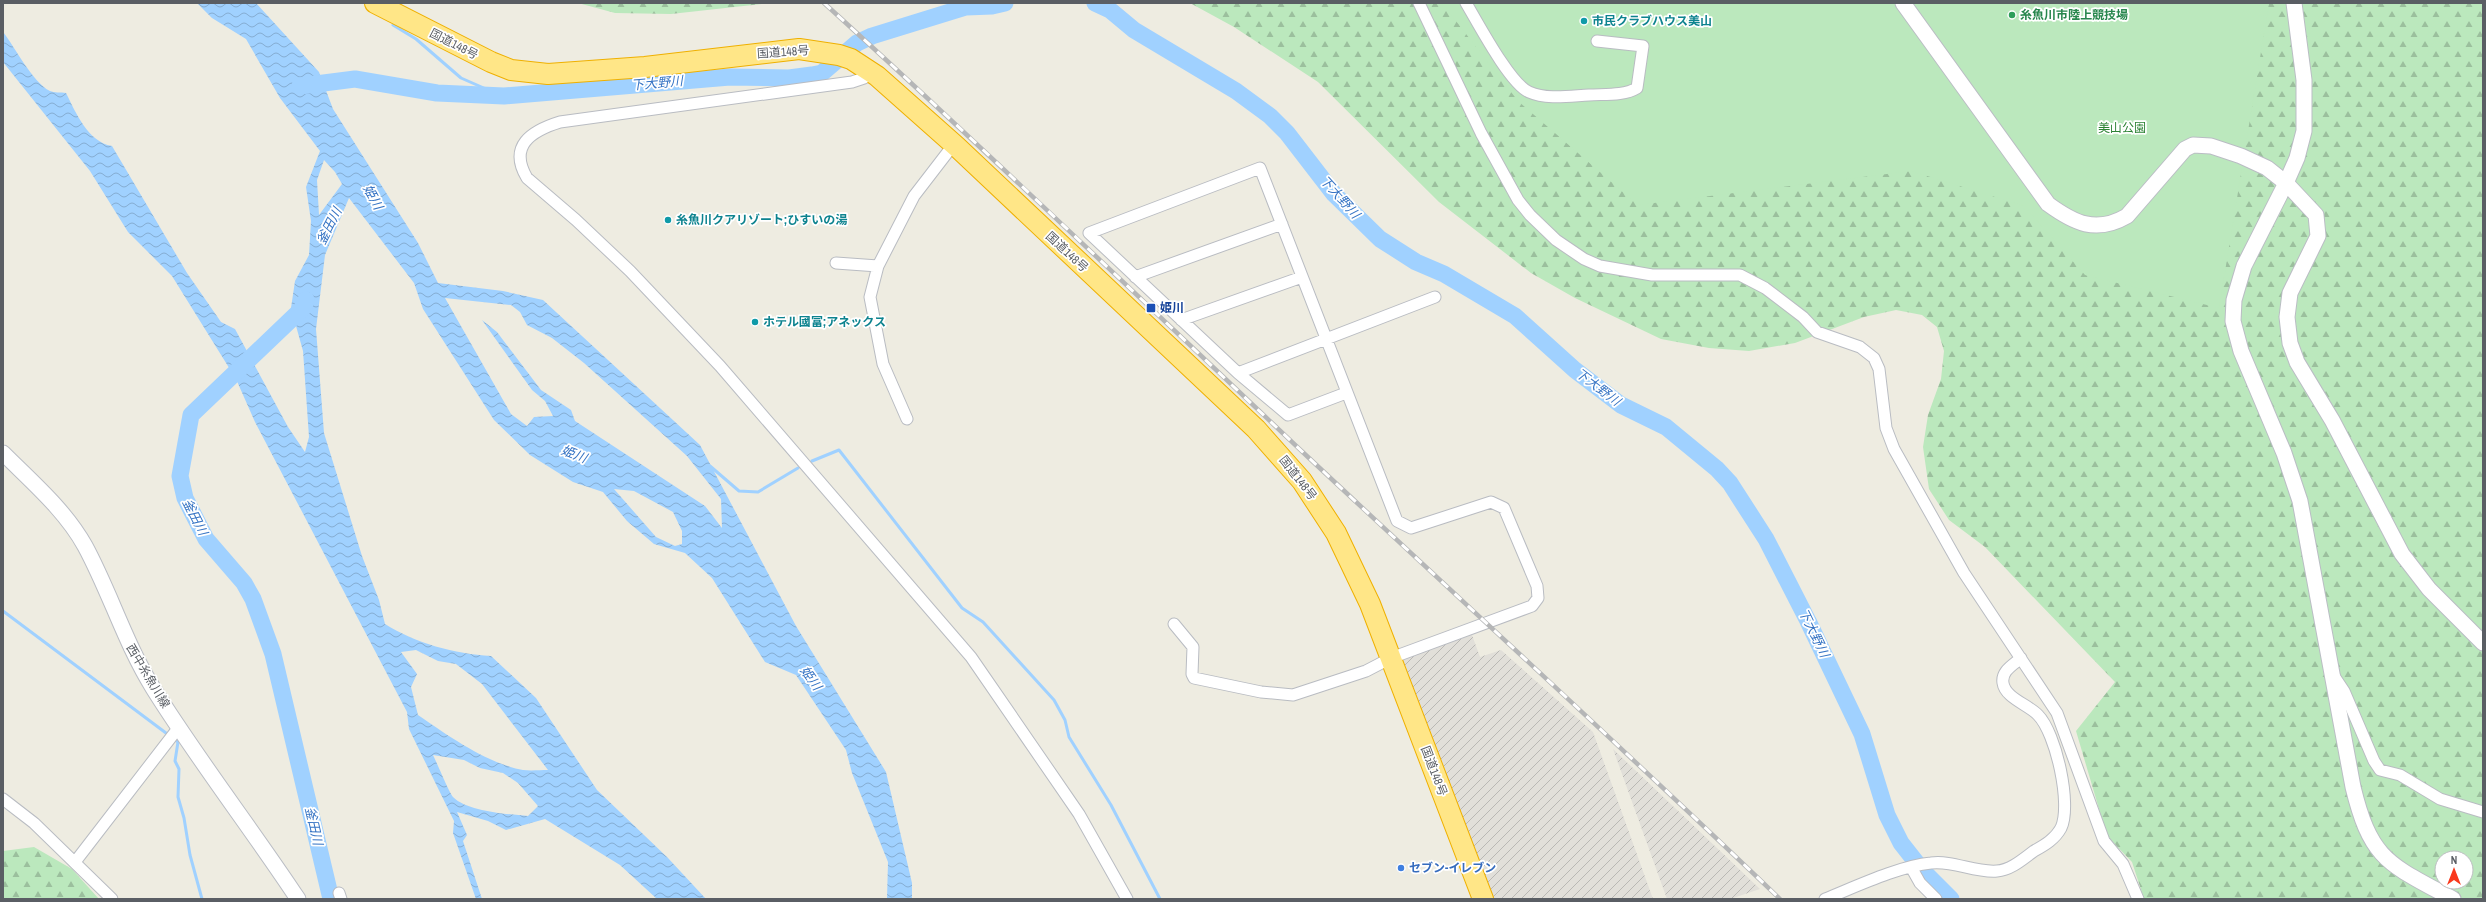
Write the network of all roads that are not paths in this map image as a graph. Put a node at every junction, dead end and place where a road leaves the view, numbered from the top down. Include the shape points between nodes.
1 (374, 3) edge
2 (1419, 3) edge
3 (1466, 3) edge
4 (1903, 3) edge
5 (2294, 3) edge
6 (1597, 41) dead end
7 (869, 70) junction
8 (954, 144) junction
9 (2286, 184) junction
10 (1282, 224) junction
11 (836, 263) dead end
12 (878, 266) junction
13 (1135, 277) junction
14 (1302, 277) junction
15 (1435, 297) dead end
16 (1181, 320) junction
17 (1328, 340) junction
18 (1238, 373) junction
19 (1346, 393) junction
20 (907, 419) dead end
21 (3, 453) edge
22 (1174, 624) dead end
23 (2483, 643) edge
24 (1392, 658) junction
25 (2021, 658) junction
26 (2331, 670) junction
27 (180, 728) junction
28 (3, 799) edge
29 (2483, 812) edge
30 (75, 862) junction
31 (1911, 867) junction
32 (112, 899) edge
33 (298, 899) edge
34 (1127, 899) edge
35 (1483, 899) edge
36 (1825, 899) edge
37 (1936, 899) edge
38 (2138, 899) edge
39 (2452, 899) edge

1 - 7 highway, 国道148号 via 491,62 512,70 531,73 645,67 799,49 842,56
2 - 25 street via 1481,133 1518,200 1556,240 1584,259 1600,266 1652,275 1740,275 1765,288 1803,317 1817,332 1860,347 1874,358 1879,369 1886,428 1894,449 1964,573
3 - 6 street via 1503,64 1521,87 1540,96 1624,93 1637,88 1643,46
4 - 9 street via 2045,200 2071,220 2082,225 2104,225 2127,216 2185,149 2193,145 2211,146 2241,156 2267,168
5 - 9 street via 2304,80 2304,131 2297,158
7 - 8 highway, 国道148号
7 - 34 street via 864,78 852,82 560,122 542,128 525,141 520,159 522,170 527,178 630,271 720,366 971,657 1079,814
8 - 12 street via 914,196
8 - 24 highway, 国道148号 via 1280,454 1336,533 1353,564
9 - 23 street via 2316,216 2318,225 2318,236 2290,293 2287,317 2290,343 2298,362 2332,420 2402,554 2430,589
9 - 26 street via 2244,266 2234,300 2233,321 2241,351 2284,453 2300,501
10 - 13 street
10 - 13 street via 1260,168 1089,233
10 - 14 street
11 - 12 street
12 - 20 street via 870,298 880,353
13 - 16 street
14 - 16 street
14 - 17 street
15 - 17 street
16 - 18 street
17 - 18 street
17 - 19 street
18 - 19 street via 1288,415
19 - 24 street via 1397,521 1411,528 1491,502 1504,508 1537,586 1538,598 1532,606
21 - 27 street, 西中糸魚川線 via 54,504 76,532 97,570 139,664
22 - 24 street via 1193,647 1194,678 1261,692 1293,695 1366,671
24 - 35 highway, 国道148号
25 - 31 street via 2006,669 2003,685 2044,723 2060,766 2066,805 2061,828 2054,838 2011,867 1997,871 1932,862
25 - 38 street via 2057,713 2104,842 2123,864
26 - 29 street via 2344,691 2374,762 2380,770 2400,775 2440,799
26 - 39 street via 2352,787 2362,824 2370,840 2393,866
27 - 30 street
27 - 33 street, 西中糸魚川線
28 - 30 street via 34,823
30 - 32 street
31 - 36 street
31 - 37 street via 1920,883

